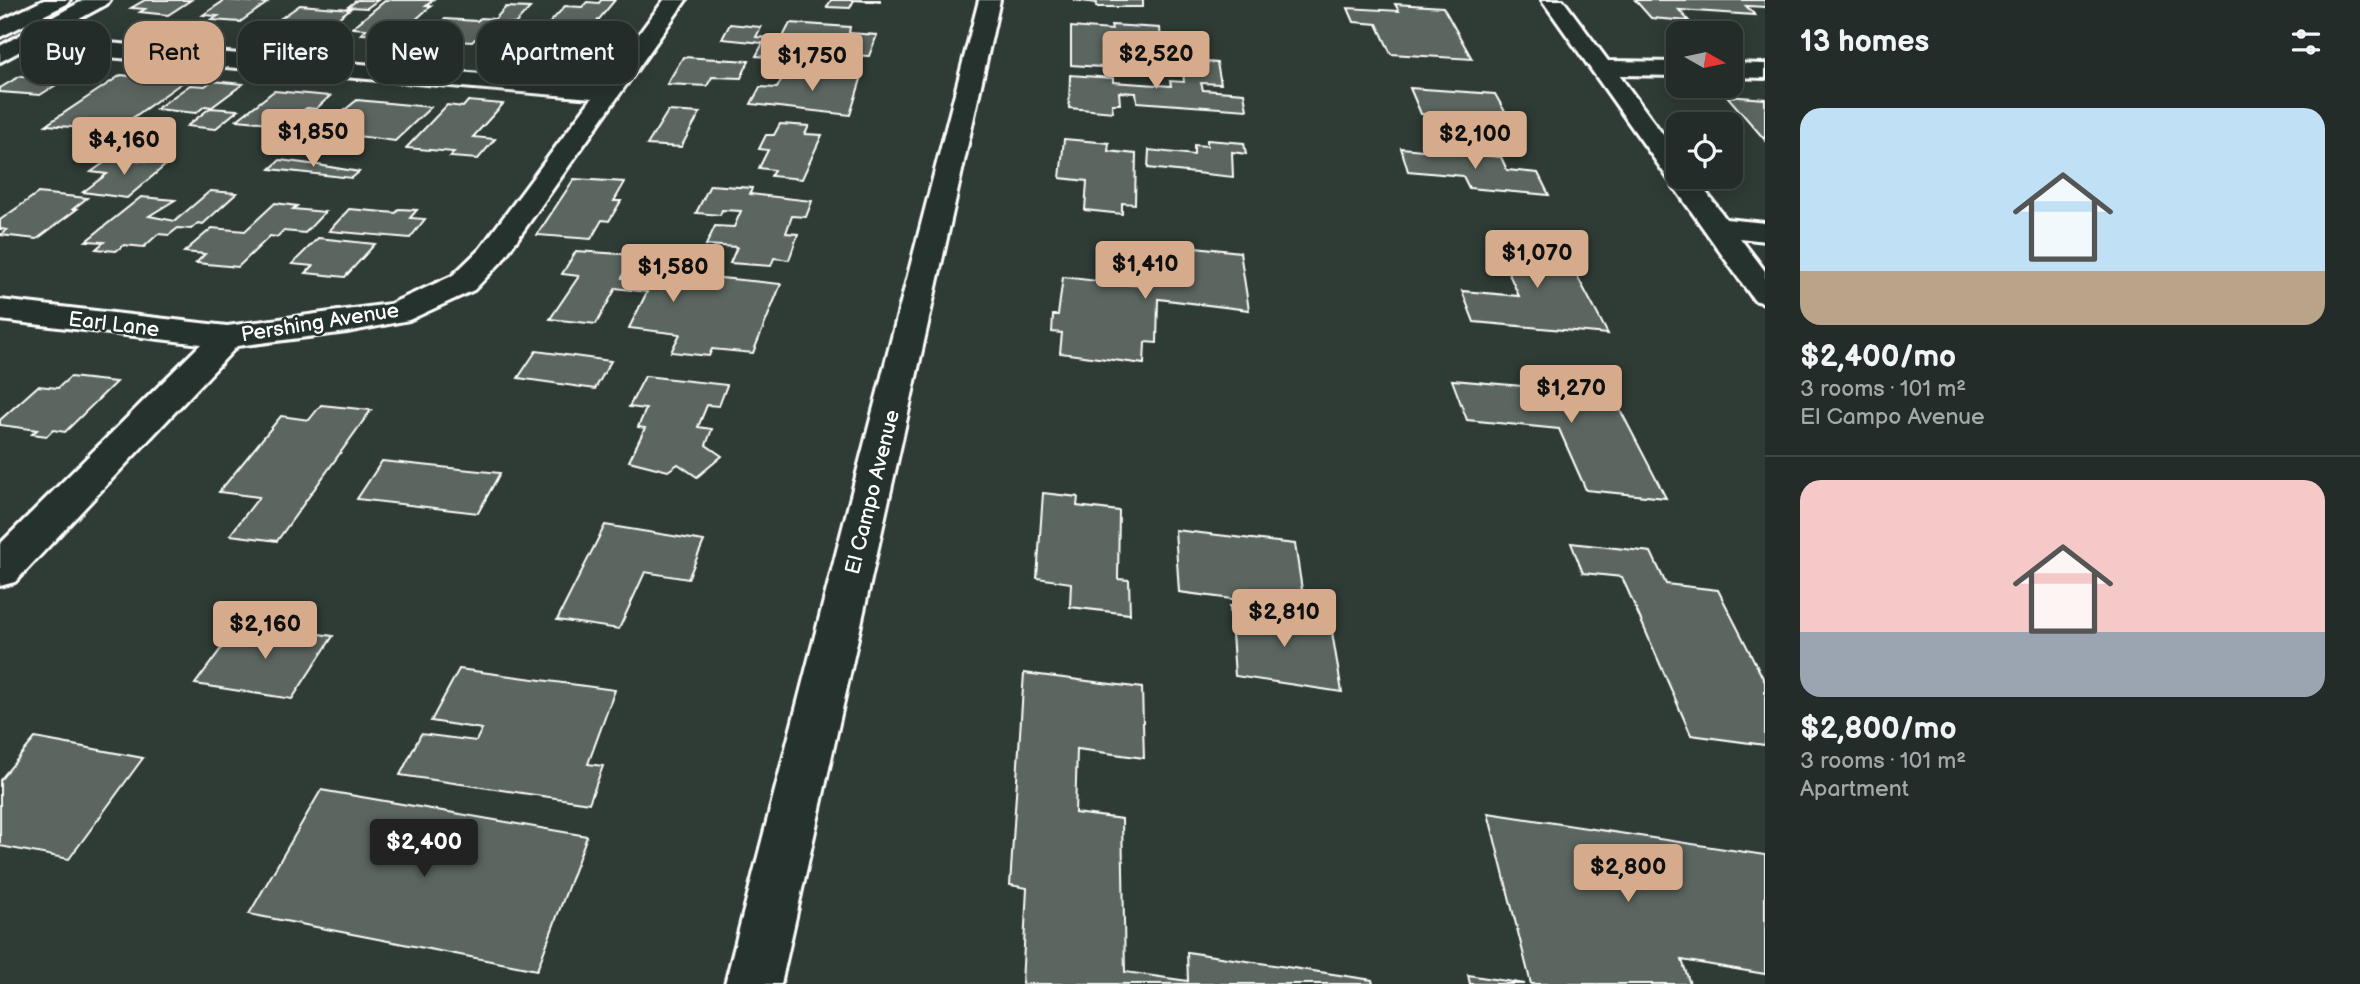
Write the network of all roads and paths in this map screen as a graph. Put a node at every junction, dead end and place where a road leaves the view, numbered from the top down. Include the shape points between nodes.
1 (60, 0) edge
2 (100, 0) edge
3 (675, 0) edge
4 (990, 0) edge
5 (1552, 0) edge
6 (63, 21) edge
7 (0, 30) edge
8 (21, 44) edge
9 (110, 50) edge
10 (0, 55) edge
11 (1603, 68) junction
12 (1666, 69) edge
13 (1743, 70) edge
14 (1765, 71) edge
15 (609, 92) junction
16 (1666, 157) edge
17 (1689, 189) edge
18 (1716, 227) junction
19 (1765, 232) edge
20 (1765, 293) edge
21 (0, 310) edge
22 (227, 337) junction
23 (0, 570) edge
24 (753, 984) edge

1 - 7 main road
2 - 6 main road
3 - 15 main road, Pershing Avenue
4 - 24 main road, El Campo Avenue
5 - 11 main road
8 - 10 main road
9 - 15 main road
11 - 12 main road
11 - 16 main road
13 - 14 main road
15 - 22 main road, Pershing Avenue via 491,255 463,283 398,313
17 - 18 main road
18 - 19 main road
18 - 20 main road
21 - 22 main road, Earl Lane
22 - 23 main road, Pershing Avenue

